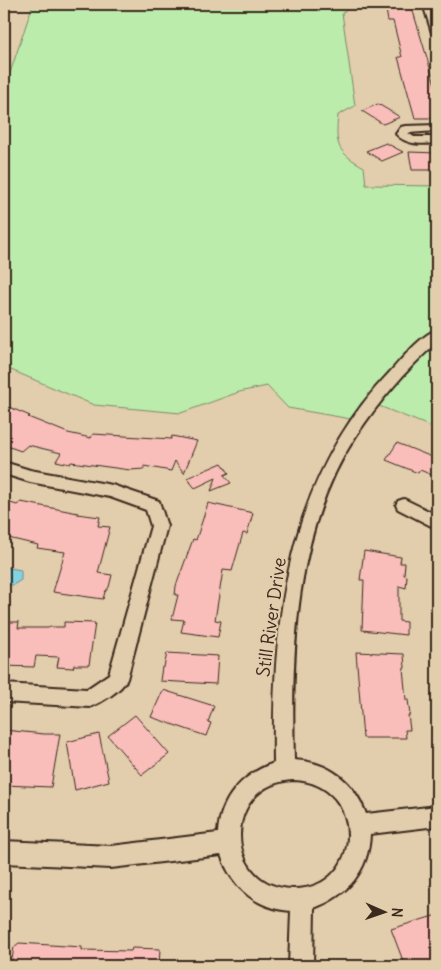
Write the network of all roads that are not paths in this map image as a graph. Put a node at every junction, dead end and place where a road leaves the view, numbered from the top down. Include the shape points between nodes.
1 (431, 5) edge
2 (437, 33) edge
3 (437, 128) edge
4 (437, 140) edge
5 (437, 334) edge
6 (4, 468) edge
7 (404, 505) dead end
8 (437, 523) edge
9 (4, 694) edge
10 (284, 769) junction
11 (437, 816) edge
12 (358, 825) junction
13 (229, 843) junction
14 (4, 852) edge
15 (303, 900) junction
16 (301, 966) edge

1 - 2 street
3 - 4 street via 405,129 402,134 413,140
5 - 10 street, Still River Drive via 378,394 345,442 316,500 296,568 285,636 282,700
6 - 9 street via 112,491 153,506 159,526 117,678 90,698
7 - 8 street
10 - 12 street via 304,770 323,777 339,789 352,806
10 - 13 street via 264,775 248,786 236,802 229,822
11 - 12 street
12 - 15 street via 359,846 353,866 341,883 324,895
13 - 14 street via 111,857
13 - 15 street via 235,862 263,892 282,899
15 - 16 street

